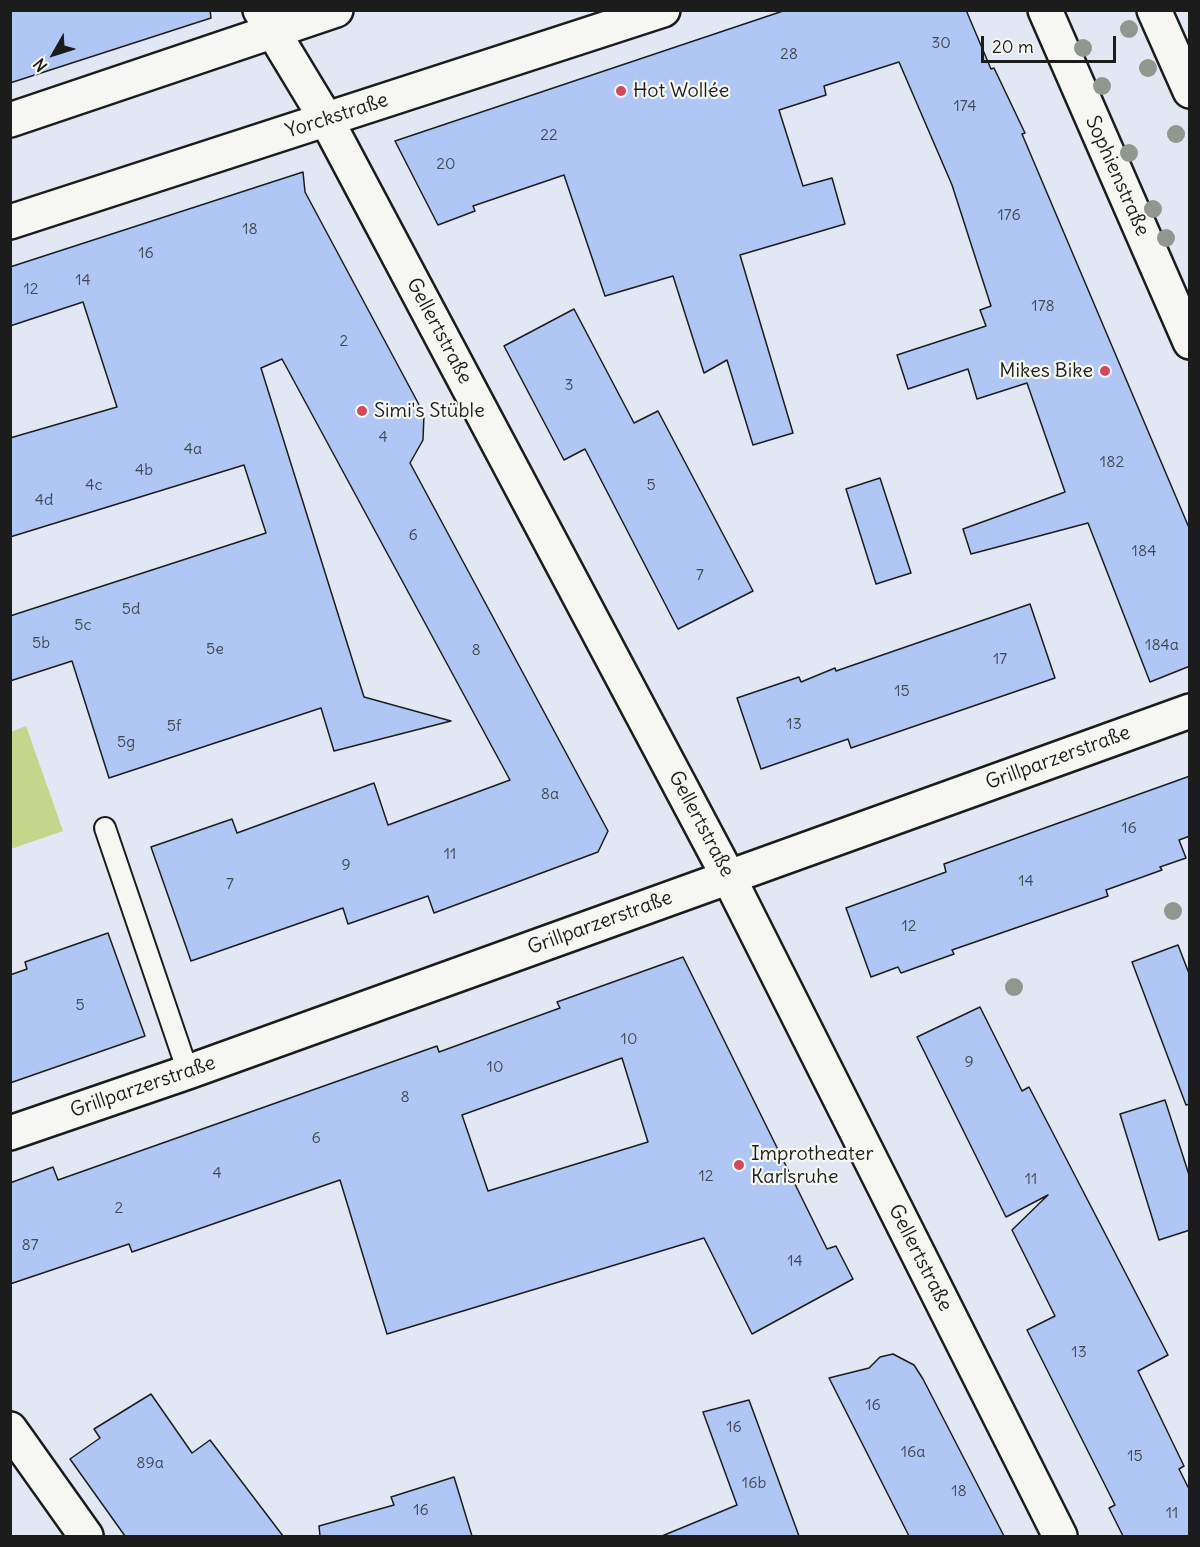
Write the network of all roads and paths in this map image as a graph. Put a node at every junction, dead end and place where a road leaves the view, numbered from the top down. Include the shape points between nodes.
1 (336, 10) edge
2 (663, 10) edge
3 (1045, 10) edge
4 (1154, 10) edge
5 (266, 21) edge
6 (1190, 91) edge
7 (10, 120) edge
8 (326, 120) junction
9 (10, 222) edge
10 (1190, 342) edge
11 (1190, 711) edge
12 (105, 828) dead end
13 (728, 876) junction
14 (188, 1072) junction
15 (10, 1133) edge
16 (10, 1429) edge
17 (86, 1536) edge
18 (1060, 1536) edge

1 - 5 street
2 - 8 street, Yorckstraße
3 - 10 street, Sophienstraße
4 - 6 street
5 - 7 street
5 - 8 street, Gellertstraße
8 - 9 street, Yorckstraße
8 - 13 street, Gellertstraße
11 - 13 street, Grillparzerstraße
12 - 14 lane
13 - 14 street, Grillparzerstraße
13 - 18 street, Gellertstraße
14 - 15 street, Grillparzerstraße
16 - 17 street

